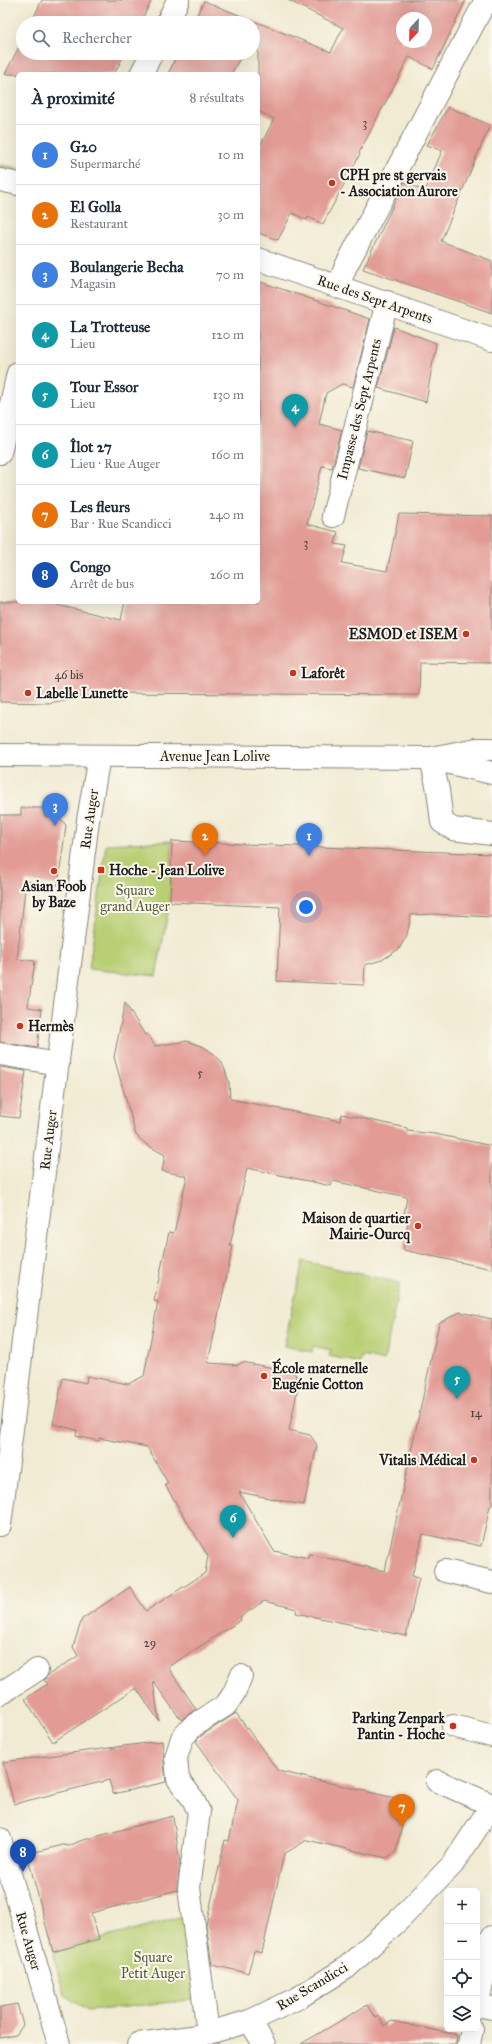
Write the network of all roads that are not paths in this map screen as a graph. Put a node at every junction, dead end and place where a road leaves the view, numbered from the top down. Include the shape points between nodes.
1 (178, 0) edge
2 (492, 3) edge
3 (170, 16) edge
4 (148, 60) edge
5 (142, 72) edge
6 (0, 180) edge
7 (16, 184) edge
8 (260, 260) edge
9 (338, 286) junction
10 (387, 302) junction
11 (492, 340) edge
12 (16, 382) edge
13 (0, 453) edge
14 (333, 516) dead end
15 (492, 749) edge
16 (0, 755) edge
17 (99, 756) junction
18 (431, 758) junction
19 (492, 773) edge
20 (492, 834) edge
21 (0, 1054) edge
22 (58, 1064) junction
23 (0, 1525) edge
24 (445, 1571) dead end
25 (492, 1582) edge
26 (37, 1670) dead end
27 (241, 1676) dead end
28 (0, 1694) edge
29 (453, 1726) dead end
30 (492, 1736) edge
31 (437, 1781) dead end
32 (492, 1805) edge
33 (0, 1839) edge
34 (492, 1937) edge
35 (479, 1996) edge
36 (480, 2006) edge
37 (492, 2008) edge
38 (250, 2021) junction
39 (471, 2032) edge
40 (223, 2035) edge
41 (59, 2044) edge
42 (138, 2044) edge
43 (264, 2044) edge
44 (469, 2044) edge

1 - 3 street
2 - 9 street via 486,0 346,266
4 - 5 street
6 - 7 street
8 - 9 street, Rue des Sept Arpents
9 - 10 street, Rue des Sept Arpents
10 - 11 street, Rue des Sept Arpents
10 - 14 street, Impasse des Sept Arpents
12 - 13 street
15 - 18 street, Avenue Jean Lolive via 477,749
16 - 17 street, Avenue Jean Lolive
17 - 18 street, Avenue Jean Lolive
17 - 22 street, Rue Auger via 88,820
18 - 19 street, Avenue Jean Lolive
18 - 20 street via 442,822 453,829
21 - 22 street
22 - 23 street, Rue Auger
24 - 25 street
26 - 28 street
27 - 40 street via 226,1705 193,1726 182,1738 176,1758 178,1780 193,1799 199,1812 189,1888
29 - 30 street
31 - 32 street
32 - 38 street, Rue Scandicci via 453,1864 401,1918 346,1968 298,1998
33 - 41 street, Rue Auger
34 - 35 street
36 - 37 street
38 - 40 street, Rue Scandicci
38 - 43 street
39 - 44 street
40 - 42 street, Rue Scandicci

